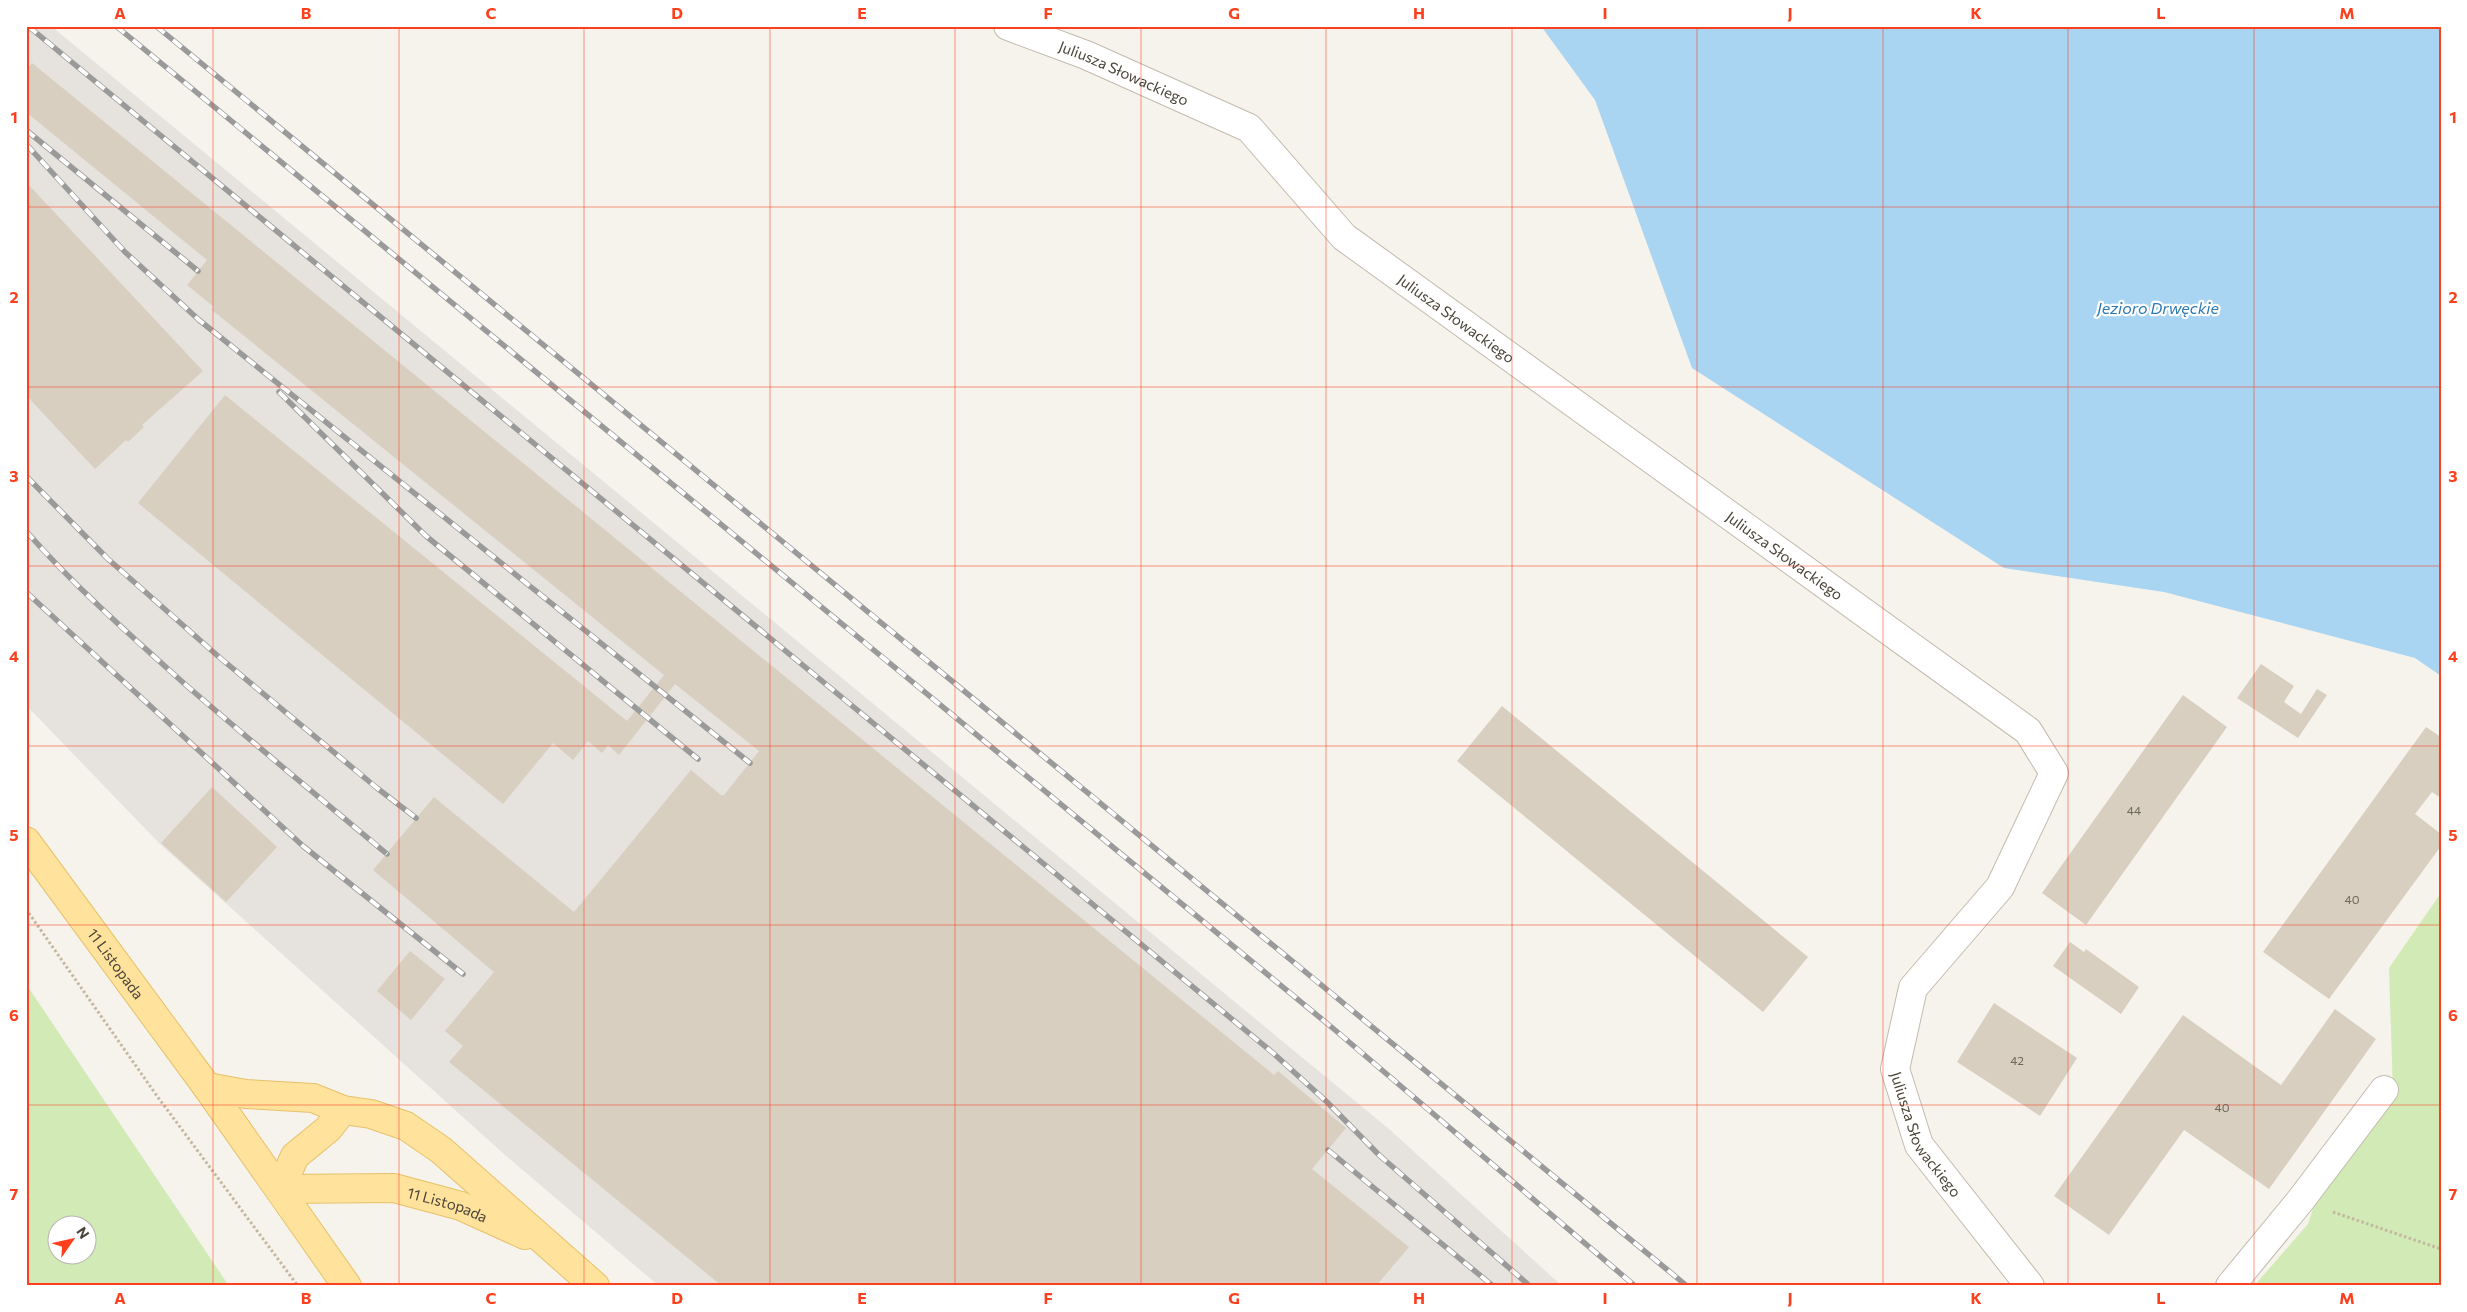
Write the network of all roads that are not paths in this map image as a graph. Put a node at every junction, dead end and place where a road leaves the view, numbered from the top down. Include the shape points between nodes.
1 (1008, 26) edge
2 (26, 841) edge
3 (207, 1087) junction
4 (2384, 1090) dead end
5 (343, 1110) junction
6 (280, 1189) junction
7 (548, 1245) junction
8 (2234, 1284) edge
9 (347, 1286) edge
10 (596, 1286) edge
11 (2030, 1286) edge

1 - 11 street, Juliusza Słowackiego via 1086,54 1249,128 1344,237 2028,731 2054,773 2000,887 1913,988 1895,1069 1919,1145
2 - 3 main road, 11 Listopada
3 - 5 main road, 11 Listopada via 246,1094 313,1098
3 - 6 main road, 11 Listopada
4 - 8 street
5 - 6 main road via 328,1129 295,1156
5 - 7 main road, 11 Listopada via 371,1114 406,1126 441,1150
6 - 7 main road, 11 Listopada via 394,1188 461,1206
6 - 9 main road
7 - 10 main road, 11 Listopada

